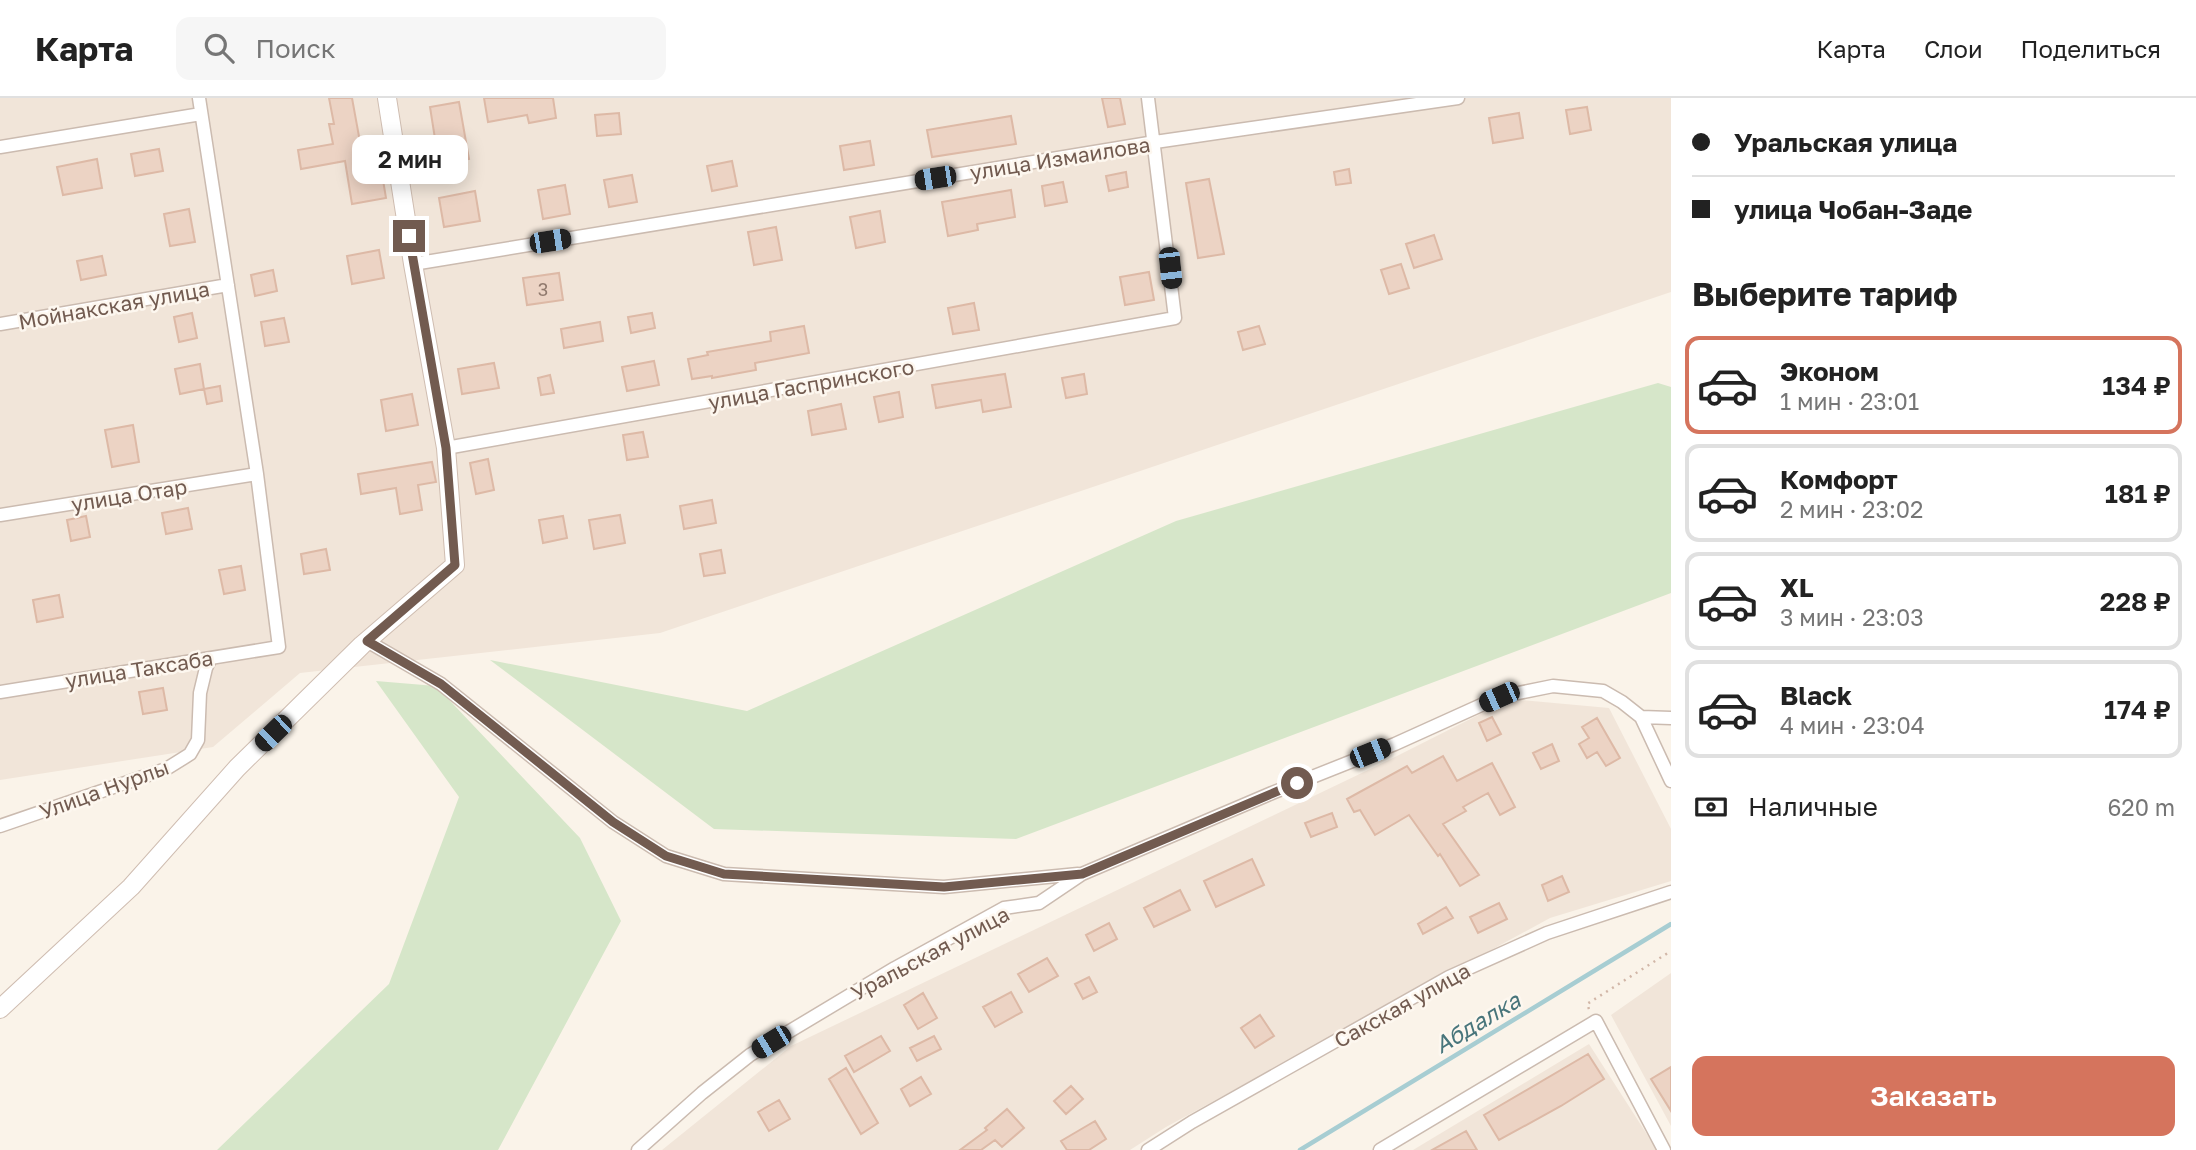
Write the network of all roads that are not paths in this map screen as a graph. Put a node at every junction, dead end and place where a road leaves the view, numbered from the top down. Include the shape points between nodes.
1 (199, 98) edge
2 (387, 98) edge
3 (1148, 98) edge
4 (1458, 98) edge
5 (201, 114) junction
6 (1155, 142) junction
7 (0, 147) edge
8 (413, 264) junction
9 (228, 285) junction
10 (0, 324) edge
11 (446, 448) junction
12 (257, 474) junction
13 (0, 515) edge
14 (367, 641) junction
15 (211, 658) junction
16 (0, 692) edge
17 (1641, 717) junction
18 (1671, 718) edge
19 (1671, 781) edge
20 (0, 826) edge
21 (1082, 874) junction
22 (1671, 892) edge
23 (0, 1009) edge
24 (638, 1150) edge
25 (1148, 1150) edge
26 (1380, 1150) edge
27 (1664, 1150) edge

1 - 5 street
2 - 8 main road
3 - 6 street
4 - 6 street, улица Измаилова
5 - 7 street
5 - 9 street
6 - 8 street, улица Измаилова
6 - 11 street, улица Гаспринского via 1175,318
8 - 11 main road
9 - 10 street, Мойнакская улица
9 - 12 street
11 - 14 main road via 455,565
12 - 13 street, улица Отар
12 - 15 street, улица Таксаба via 279,647
14 - 21 street via 441,684 613,822 666,856 724,874 944,887
14 - 23 main road via 237,768 131,887
15 - 16 street, улица Таксаба
15 - 20 street, Улица Нурлы via 200,693 198,740 190,754 158,772
17 - 18 street
17 - 19 street
17 - 21 street, Уральская улица via 1603,691 1553,686 1499,697
21 - 24 street, Уральская улица via 1039,903 1004,908 750,1055
22 - 25 street, Сакская улица via 1547,933 1449,976
26 - 27 street via 1596,1021

